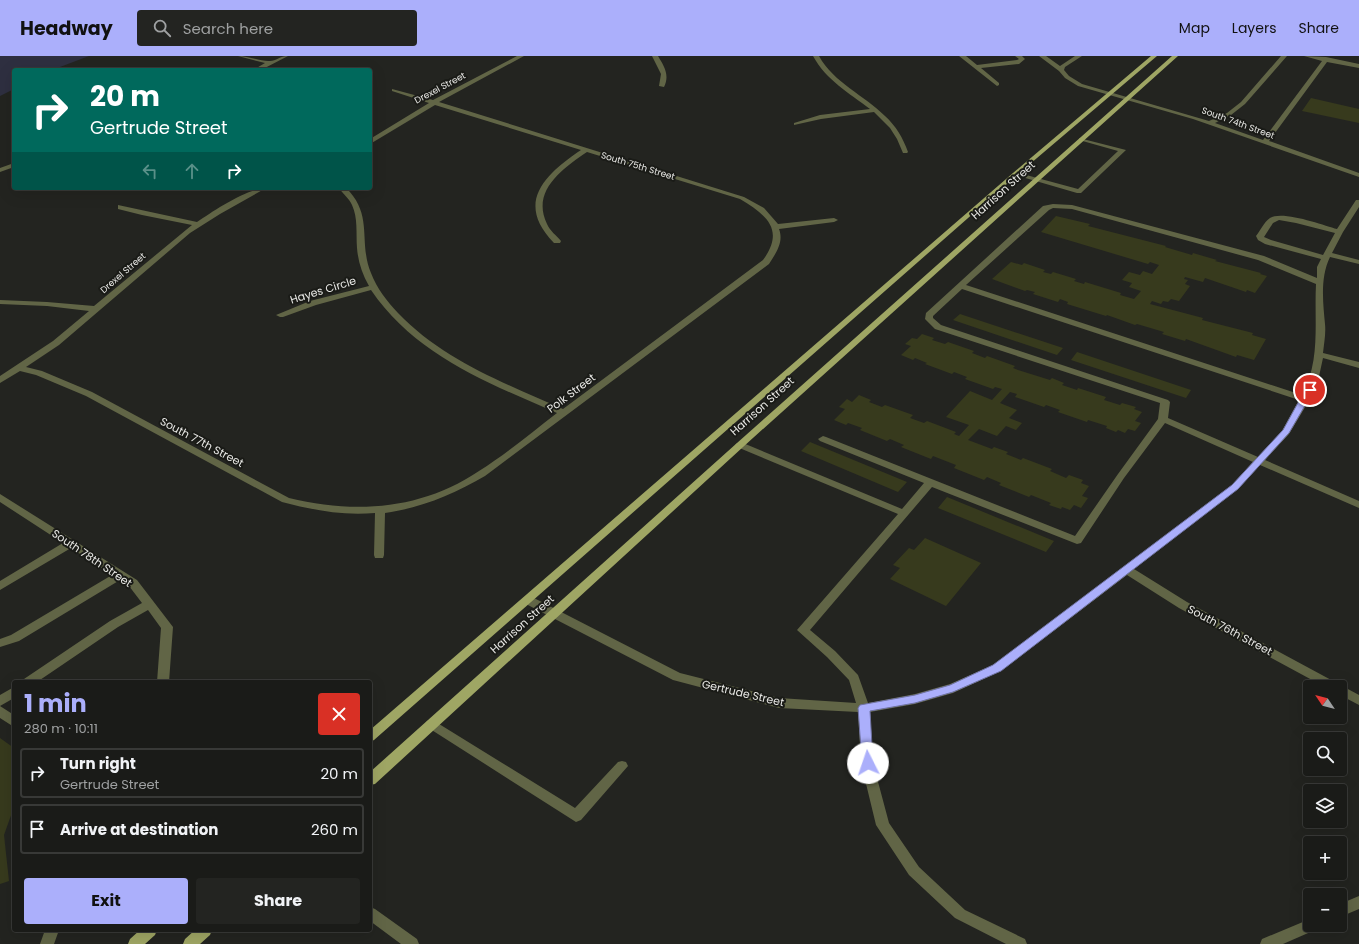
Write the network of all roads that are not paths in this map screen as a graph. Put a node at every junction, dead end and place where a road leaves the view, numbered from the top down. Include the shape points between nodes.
1 (240, 56) edge
2 (285, 56) edge
3 (522, 56) edge
4 (655, 56) edge
5 (816, 56) edge
6 (962, 56) edge
7 (1018, 56) edge
8 (1042, 56) edge
9 (1079, 56) edge
10 (1154, 56) edge
11 (1175, 56) edge
12 (1284, 56) edge
13 (1307, 56) edge
14 (1339, 56) edge
15 (1326, 60) junction
16 (1359, 62) edge
17 (271, 63) junction
18 (1359, 66) edge
19 (976, 67) junction
20 (260, 68) edge
21 (1061, 70) junction
22 (997, 84) dead end
23 (662, 86) dead end
24 (394, 90) dead end
25 (1109, 94) junction
26 (1127, 98) junction
27 (433, 103) junction
28 (875, 110) junction
29 (1209, 123) junction
30 (796, 124) dead end
31 (1081, 139) junction
32 (372, 141) edge
33 (1265, 142) junction
34 (585, 150) junction
35 (905, 152) dead end
36 (12, 166) edge
37 (0, 170) edge
38 (1015, 174) junction
39 (1359, 175) edge
40 (1035, 180) junction
41 (259, 190) edge
42 (345, 190) edge
43 (1359, 202) edge
44 (121, 207) dead end
45 (834, 220) dead end
46 (198, 224) junction
47 (776, 227) junction
48 (1339, 232) junction
49 (557, 241) dead end
50 (1326, 256) junction
51 (1359, 262) edge
52 (1319, 282) junction
53 (960, 286) junction
54 (373, 287) junction
55 (0, 302) edge
56 (97, 309) junction
57 (280, 315) dead end
58 (1320, 354) junction
59 (1359, 365) edge
60 (20, 368) junction
61 (0, 380) edge
62 (1305, 399) junction
63 (564, 413) junction
64 (1163, 419) junction
65 (824, 439) dead end
66 (740, 445) junction
67 (1259, 462) junction
68 (931, 482) junction
69 (0, 497) edge
70 (1359, 505) edge
71 (380, 510) junction
72 (904, 513) junction
73 (71, 543) junction
74 (379, 555) dead end
75 (1127, 570) junction
76 (120, 575) junction
77 (0, 586) edge
78 (528, 600) junction
79 (149, 604) junction
80 (554, 614) junction
81 (0, 643) edge
82 (31, 680) edge
83 (163, 680) edge
84 (1322, 680) edge
85 (12, 693) edge
86 (1347, 694) edge
87 (1359, 700) edge
88 (0, 701) edge
89 (864, 708) junction
90 (0, 711) edge
91 (12, 720) edge
92 (431, 724) junction
93 (372, 735) edge
94 (622, 766) dead end
95 (372, 778) edge
96 (1359, 902) edge
97 (1347, 908) edge
98 (372, 914) edge
99 (1303, 927) edge
100 (51, 932) edge
101 (148, 932) edge
102 (203, 932) edge
103 (47, 944) edge
104 (135, 944) edge
105 (190, 944) edge
106 (412, 944) edge
107 (1020, 944) edge
108 (1267, 944) edge

1 - 17 street
2 - 17 street
3 - 27 street, Drexel Street
4 - 23 street via 664,71
5 - 28 street via 829,75
6 - 19 street
7 - 19 street via 1022,59 1019,62
8 - 21 street, South 74th Street
9 - 21 street
10 - 25 main road, Harrison Street
11 - 26 main road, Harrison Street
12 - 29 street via 1244,103 1229,114
13 - 15 street
14 - 16 street via 1337,58
15 - 18 street
15 - 33 street
17 - 20 street
19 - 22 street
21 - 25 street, South 74th Street via 1080,85
24 - 27 street, South 75th Street
25 - 26 street, South 74th Street
25 - 38 main road, Harrison Street
26 - 29 street, South 74th Street
26 - 31 main road, Harrison Street
27 - 32 street, Drexel Street
27 - 34 street, South 75th Street
28 - 30 street via 820,117
28 - 35 street via 902,140
29 - 33 street, South 74th Street
31 - 40 main road, Harrison Street
31 - 40 street via 1123,150 1079,192
33 - 39 street, South 74th Street
34 - 47 street, South 75th Street via 742,198 770,216
34 - 49 street via 555,171 547,180 541,194 540,217
36 - 37 street
38 - 40 street
38 - 78 main road, Harrison Street
40 - 66 main road, Harrison Street
41 - 46 street, Drexel Street
42 - 54 street via 358,206 362,259
43 - 48 street, Gertrude Street
44 - 46 street
45 - 47 street
46 - 56 street, Drexel Street
47 - 63 street, Polk Street via 777,246 766,262
48 - 50 street, Gertrude Street
48 - 50 street via 1278,218 1272,220 1260,236 1268,242
50 - 51 street
50 - 52 street, Gertrude Street
52 - 53 street via 1261,258 1072,207 1053,206 1046,208
52 - 58 street, Gertrude Street via 1322,326
53 - 62 street
53 - 64 street via 929,315 929,319 938,327 1165,402
54 - 57 street, Hayes Circle
54 - 63 street via 399,320 434,349 476,374
55 - 56 street
56 - 60 street, Drexel Street via 56,343
58 - 59 street
58 - 62 street, Gertrude Street via 1314,381
60 - 61 street, Drexel Street
60 - 71 street, South 77th Street via 39,373 89,394 286,500 341,511
62 - 67 street, Gertrude Street via 1286,432
63 - 71 street, Polk Street via 462,487 416,504
64 - 67 street
64 - 68 street via 1077,541
65 - 68 street
66 - 72 street
66 - 80 main road, Harrison Street
67 - 70 street
67 - 75 street, Gertrude Street via 1235,487
68 - 72 street
69 - 73 street, South 78th Street
71 - 74 street
72 - 89 street via 803,630 854,678
73 - 76 street, South 78th Street
73 - 77 street
75 - 84 street, South 76th Street via 1183,605
75 - 89 street, Gertrude Street via 997,668 953,688 915,699
76 - 79 street, South 78th Street via 132,583
76 - 81 street via 15,638
78 - 80 street, Gertrude Street
78 - 93 main road, Harrison Street
79 - 82 street via 114,624
79 - 83 street, South 78th Street via 167,627
80 - 89 street, Gertrude Street via 677,677 779,703
80 - 92 main road, Harrison Street
85 - 88 street
86 - 87 street
89 - 107 street via 868,763 883,825 914,871 960,914
90 - 91 street
92 - 94 street via 576,816
92 - 95 main road, Harrison Street
96 - 97 street
98 - 106 street
99 - 108 street
100 - 103 street
101 - 104 main road
102 - 105 main road

